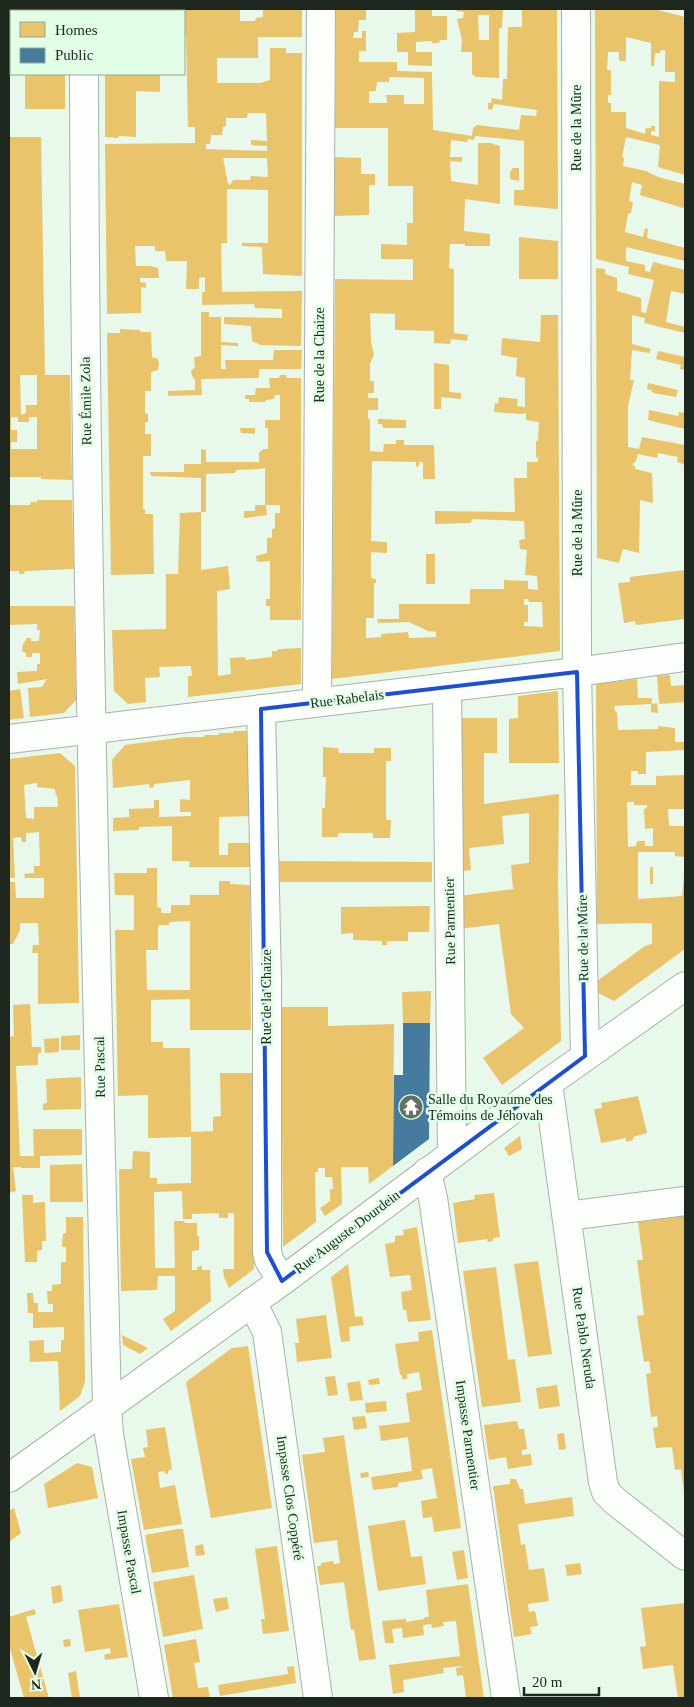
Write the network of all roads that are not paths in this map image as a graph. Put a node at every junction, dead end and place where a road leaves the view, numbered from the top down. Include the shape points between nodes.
1 (321, 9) edge
2 (576, 9) edge
3 (84, 75) edge
4 (685, 656) edge
5 (577, 672) junction
6 (447, 687) junction
7 (316, 702) junction
8 (261, 709) junction
9 (92, 728) junction
10 (9, 740) edge
11 (685, 986) edge
12 (585, 1056) junction
13 (548, 1083) junction
14 (452, 1154) junction
15 (427, 1172) junction
16 (685, 1201) edge
17 (567, 1216) junction
18 (282, 1280) junction
19 (252, 1302) junction
20 (108, 1406) junction
21 (9, 1478) edge
22 (685, 1556) edge
23 (154, 1698) edge
24 (318, 1698) edge
25 (506, 1698) edge

1 - 7 street, Rue de la Chaize
2 - 5 street, Rue de la Mûre
3 - 9 street, Rue Émile Zola
4 - 5 street, Rue Rabelais
5 - 6 street, Rue Rabelais
5 - 12 street, Rue de la Mûre
6 - 7 street, Rue Rabelais
6 - 14 street, Rue Parmentier
7 - 8 street, Rue Rabelais
8 - 9 street, Rue Rabelais
8 - 18 street, Rue de la Chaize via 267,1252
9 - 10 street, Rue Rabelais
9 - 20 street, Rue Pascal
11 - 12 street, Rue Auguste Dourdein
12 - 13 street, Rue Auguste Dourdein
13 - 14 street, Rue Auguste Dourdein
13 - 17 street, Rue Pablo Neruda
14 - 15 street, Rue Auguste Dourdein
15 - 18 street, Rue Auguste Dourdein
15 - 25 street, Impasse Parmentier
16 - 17 street
17 - 22 street, Rue Pablo Neruda via 606,1492
18 - 19 street, Rue Auguste Dourdein
19 - 20 street, Rue Auguste Dourdein
19 - 24 street, Impasse Clos Coppéré via 267,1332
20 - 21 street, Rue Auguste Dourdein
20 - 23 street, Impasse Pascal via 109,1434

